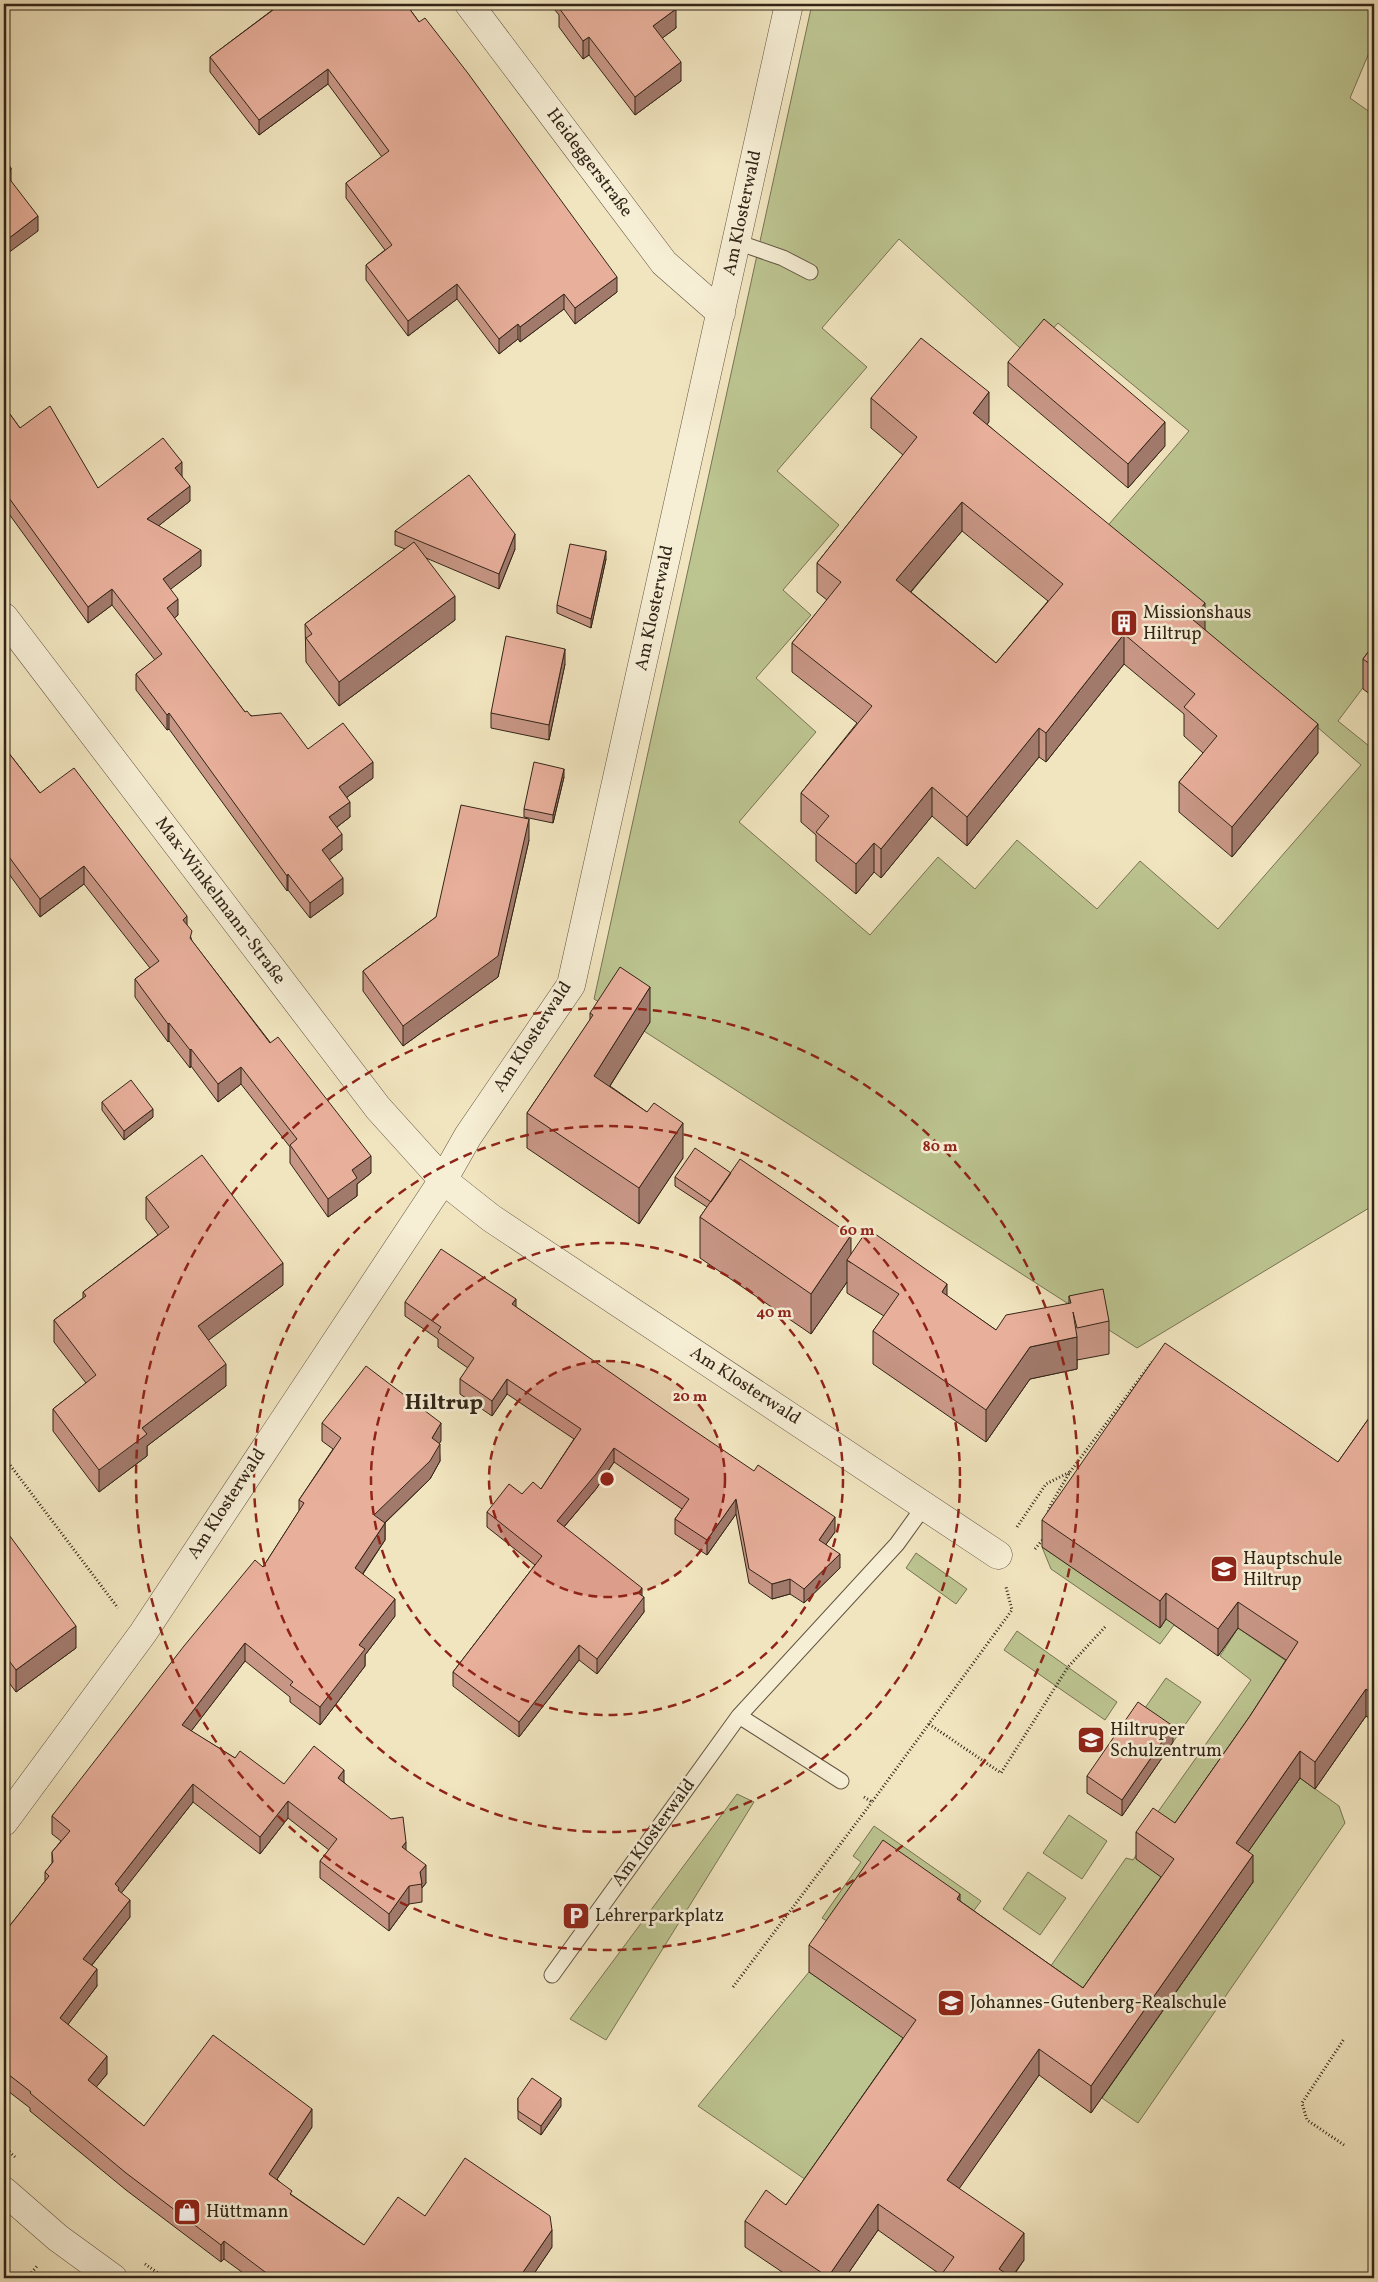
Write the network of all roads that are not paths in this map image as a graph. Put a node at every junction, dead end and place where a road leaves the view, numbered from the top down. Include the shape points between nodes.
1 (469, 4) edge
2 (789, 4) edge
3 (737, 242) junction
4 (810, 272) dead end
5 (721, 313) junction
6 (4, 617) edge
7 (443, 1180) junction
8 (925, 1505) junction
9 (998, 1554) road end
10 (739, 1716) junction
11 (841, 1781) road end
12 (4, 1822) edge
13 (552, 1975) dead end
14 (4, 2191) edge
15 (113, 2278) edge

1 - 5 street, Heideggerstraße via 664,263
2 - 3 street, Am Klosterwald
3 - 4 lane via 783,258
3 - 5 street, Am Klosterwald
5 - 7 street, Am Klosterwald via 571,985 468,1136
6 - 7 street, Max-Winkelmann-Straße via 378,1108
7 - 8 street, Am Klosterwald via 491,1218
7 - 12 street, Am Klosterwald via 143,1633
8 - 9 street, Am Klosterwald
8 - 10 lane, Am Klosterwald via 897,1544
10 - 11 lane
10 - 13 lane, Am Klosterwald
14 - 15 street via 58,2238

